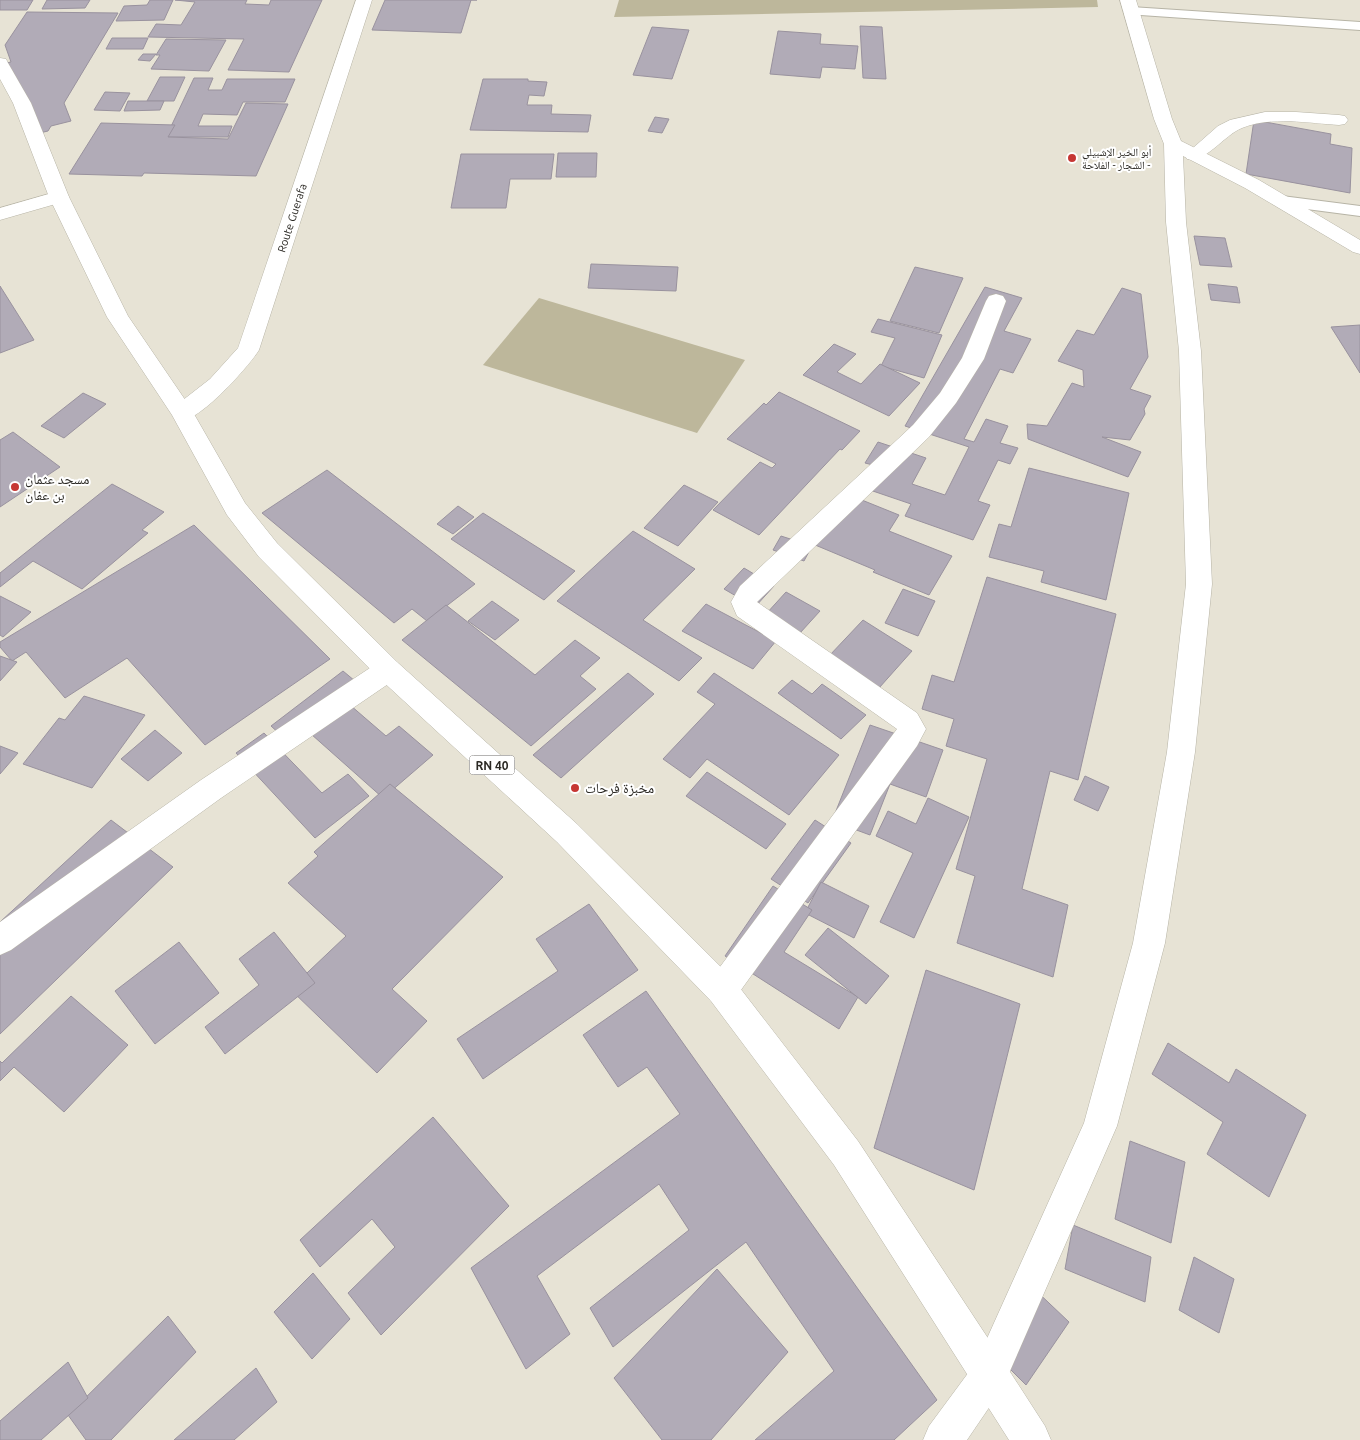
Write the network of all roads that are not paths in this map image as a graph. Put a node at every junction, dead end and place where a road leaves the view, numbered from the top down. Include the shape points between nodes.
1 (364, 0) edge
2 (1130, 6) edge
3 (1360, 26) edge
4 (1, 69) edge
5 (1339, 120) dead end
6 (1184, 149) junction
7 (59, 197) junction
8 (1282, 201) junction
9 (1360, 211) edge
10 (0, 214) edge
11 (1360, 248) edge
12 (996, 301) dead end
13 (182, 412) junction
14 (388, 670) junction
15 (0, 940) edge
16 (722, 990) junction
17 (990, 1374) junction
18 (943, 1440) edge
19 (1031, 1440) edge

1 - 13 street, Route Guerafa via 248,350 218,386
2 - 3 lane
2 - 6 street via 1163,120
4 - 7 street, RN 40 via 22,102
5 - 6 street via 1292,117 1243,121
6 - 8 street
6 - 17 street via 1176,222 1190,351 1200,584 1181,752 1148,943 1100,1126
7 - 10 street
7 - 13 street, RN 40 via 118,316
8 - 9 lane
8 - 11 street
12 - 16 street via 974,359 921,431 749,593 744,602 746,609 907,721 912,729
13 - 14 street, RN 40 via 236,509 268,550
14 - 15 street via 211,789
14 - 16 street, RN 40 via 567,833
16 - 17 street, RN 40 via 846,1153
17 - 18 street
17 - 19 street, RN 40

